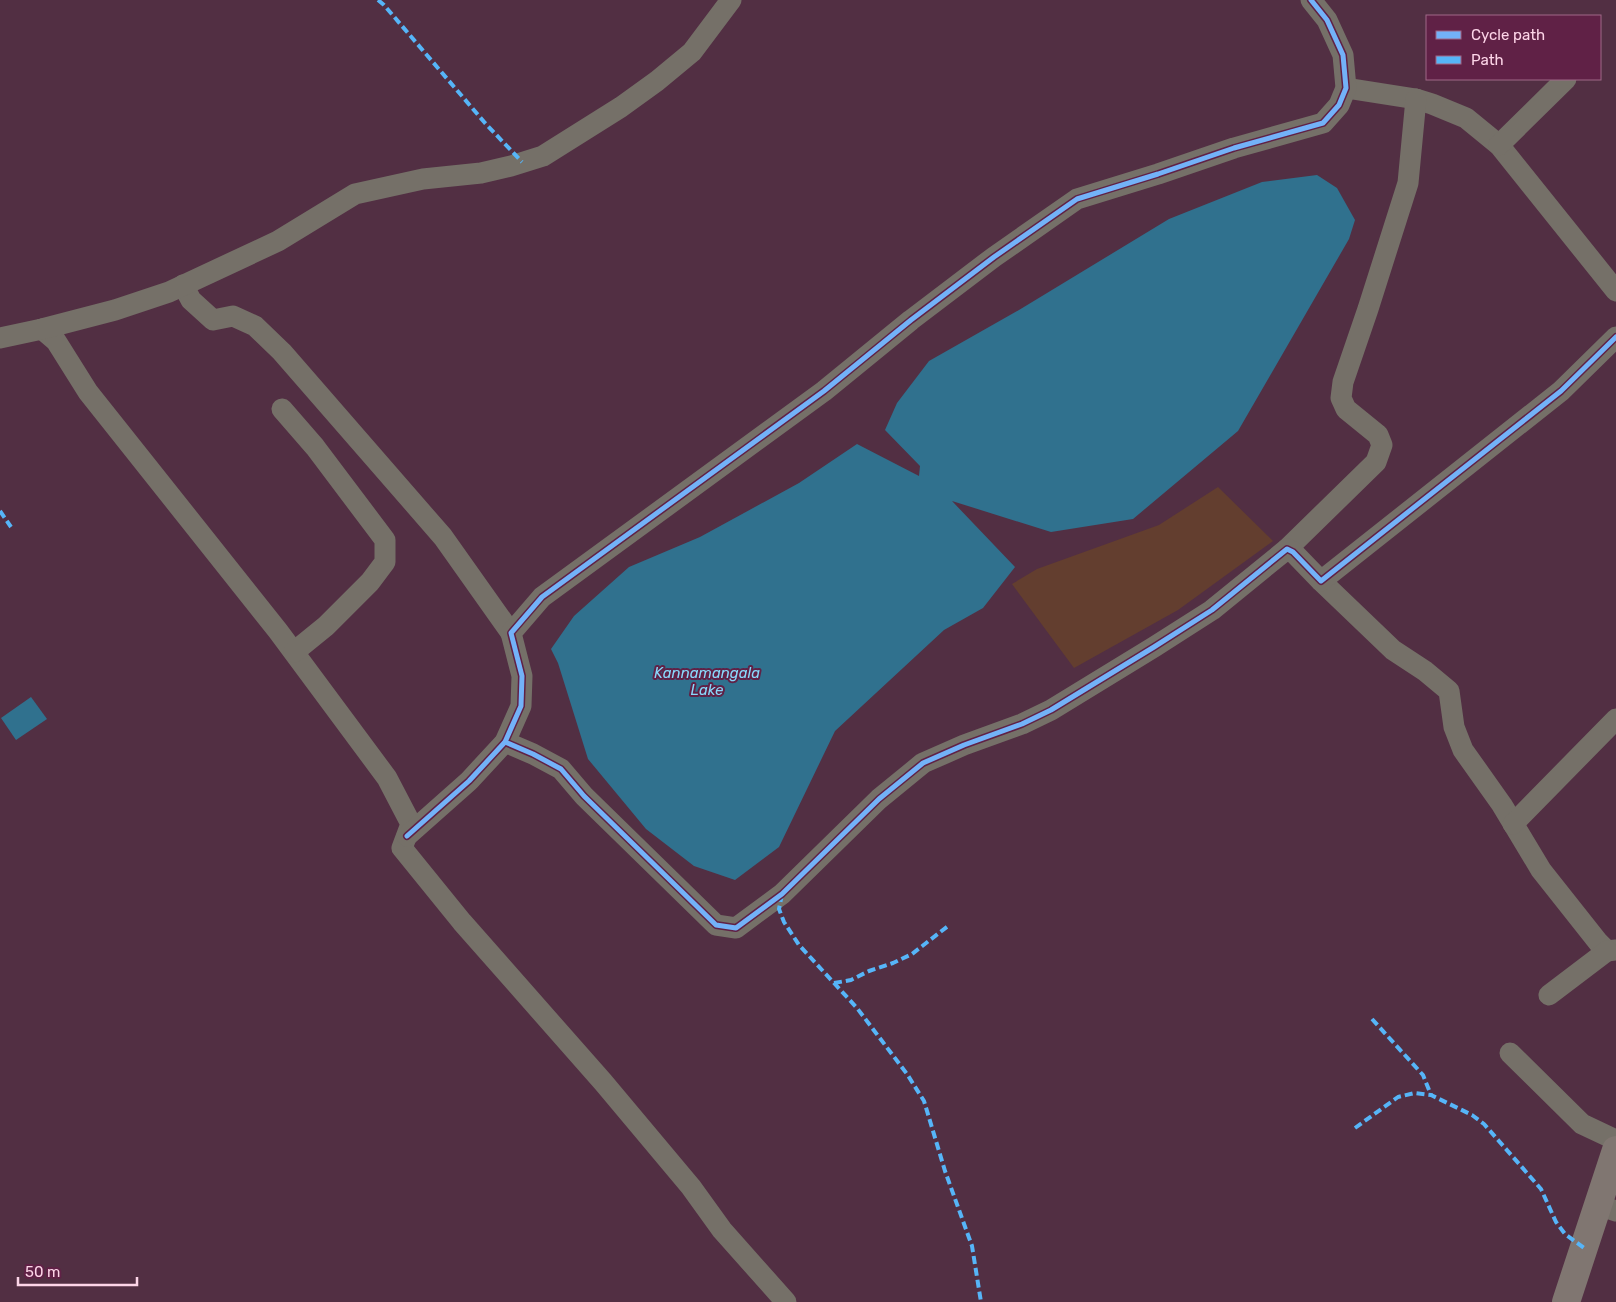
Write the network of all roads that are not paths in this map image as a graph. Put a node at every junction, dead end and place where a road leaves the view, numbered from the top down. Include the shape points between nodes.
1 (731, 0) edge
2 (1311, 0) edge
3 (1565, 80) edge
4 (1346, 88) junction
5 (1416, 99) junction
6 (1499, 145) junction
7 (183, 285) junction
8 (1616, 291) edge
9 (42, 330) junction
10 (1616, 337) edge
11 (0, 338) edge
12 (282, 409) dead end
13 (1287, 549) junction
14 (1321, 582) junction
15 (511, 633) junction
16 (294, 652) junction
17 (1616, 719) edge
18 (505, 742) junction
19 (1513, 824) junction
20 (407, 836) junction
21 (1612, 951) edge
22 (1549, 995) dead end
23 (1510, 1053) dead end
24 (1616, 1140) edge
25 (1616, 1150) edge
26 (1607, 1208) edge
27 (786, 1302) edge
28 (1566, 1302) edge

1 - 7 street via 692,52 678,64 621,107 543,156 481,173 424,179 355,194 278,241
2 - 4 street via 1327,20 1343,55
3 - 6 street
4 - 5 street
4 - 15 street via 1340,105 1323,122 1076,199 979,268 824,391 542,597
5 - 6 street via 1466,118
5 - 13 street via 1408,183 1343,382 1341,398 1346,409 1378,435 1382,446 1376,462
6 - 8 street
7 - 9 street via 115,310
7 - 15 street via 192,300 213,320 233,316 255,326 282,352 444,537
9 - 11 street
9 - 16 street via 56,341 88,392
10 - 14 street via 1561,391
12 - 16 street via 316,447 385,540 385,562 370,582 326,626
13 - 14 street
13 - 18 street via 1212,610 1051,710 923,763 879,799 782,894 736,928 716,925 602,815 561,769
14 - 19 street via 1393,650 1449,691 1454,726 1463,750
15 - 18 street via 522,676 521,706
16 - 20 street via 387,778 411,824
17 - 19 street
18 - 20 street via 469,780
19 - 21 street via 1541,870 1598,942
20 - 27 street via 402,848 425,878 603,1082 691,1187 722,1230
21 - 22 street
23 - 24 street via 1582,1124
25 - 26 main road
26 - 28 main road

